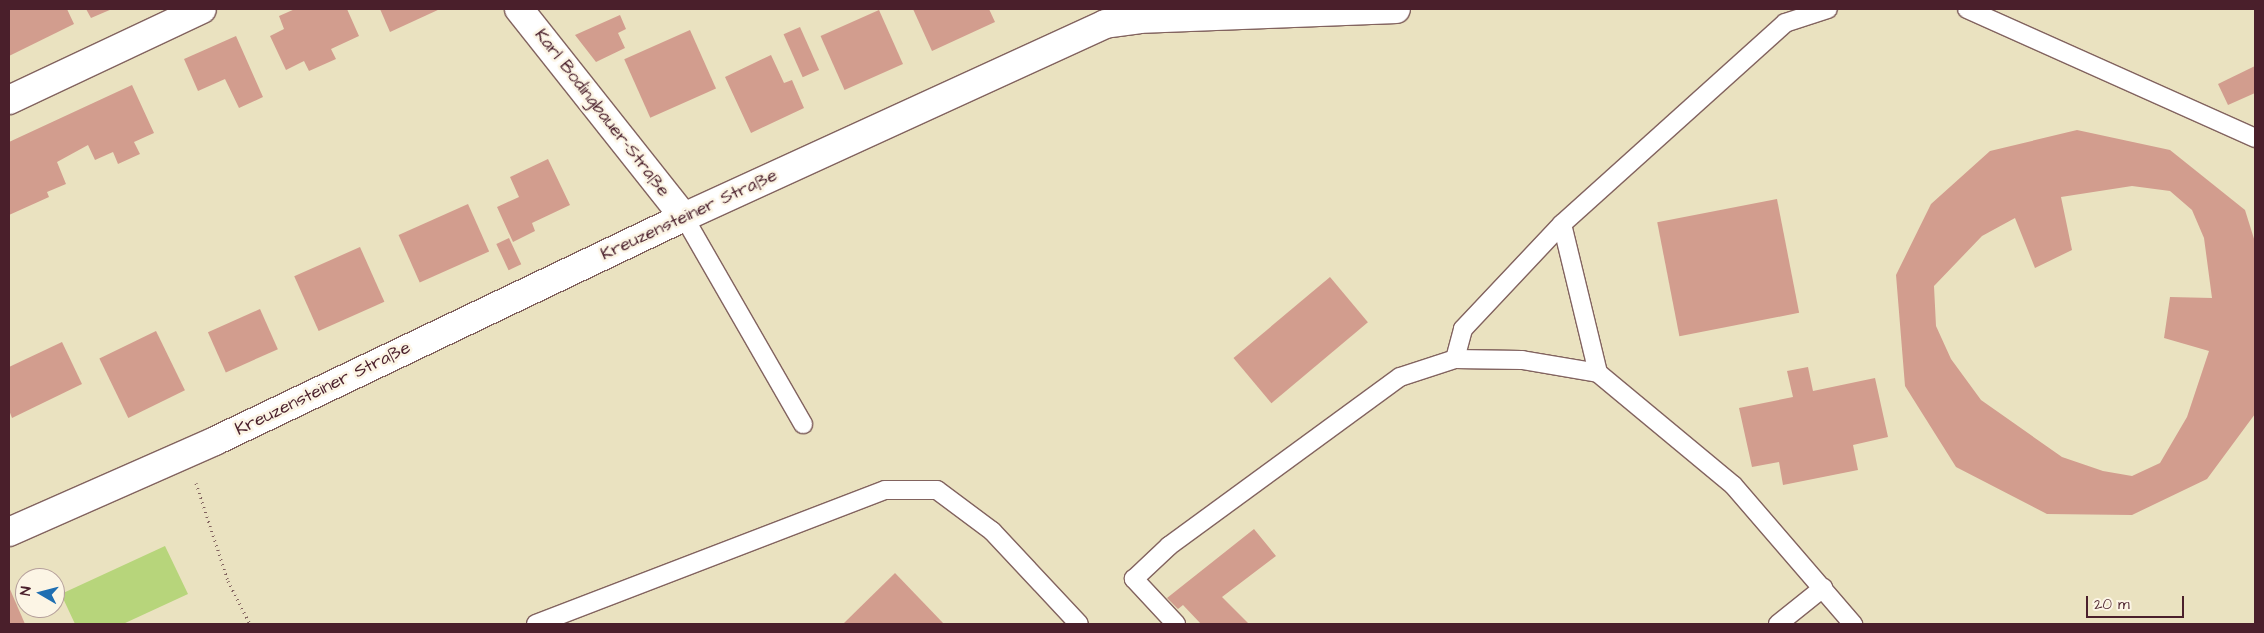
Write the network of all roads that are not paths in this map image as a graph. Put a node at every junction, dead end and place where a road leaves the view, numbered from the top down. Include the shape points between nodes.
1 (202, 9) edge
2 (520, 9) edge
3 (1396, 9) edge
4 (1828, 9) edge
5 (1967, 9) edge
6 (9, 100) edge
7 (2255, 138) edge
8 (684, 217) junction
9 (1562, 224) junction
10 (1455, 359) junction
11 (1598, 373) junction
12 (803, 424) dead end
13 (9, 532) edge
14 (1824, 588) junction
15 (536, 624) edge
16 (1078, 624) edge
17 (1176, 624) edge
18 (1778, 624) edge
19 (1853, 624) edge

1 - 6 street
2 - 8 street, Karl Bodingbauer-Straße
3 - 8 street, Kreuzensteiner Straße via 1139,19 1105,24
4 - 9 lane via 1785,23
5 - 7 lane
8 - 12 lane
8 - 13 street, Kreuzensteiner Straße via 187,453
9 - 10 lane via 1463,329
9 - 11 lane
10 - 11 lane via 1522,360
10 - 17 lane via 1400,377 1169,546 1134,579
11 - 14 lane via 1733,485
14 - 18 lane
14 - 19 lane
15 - 16 lane via 885,490 937,490 992,531

